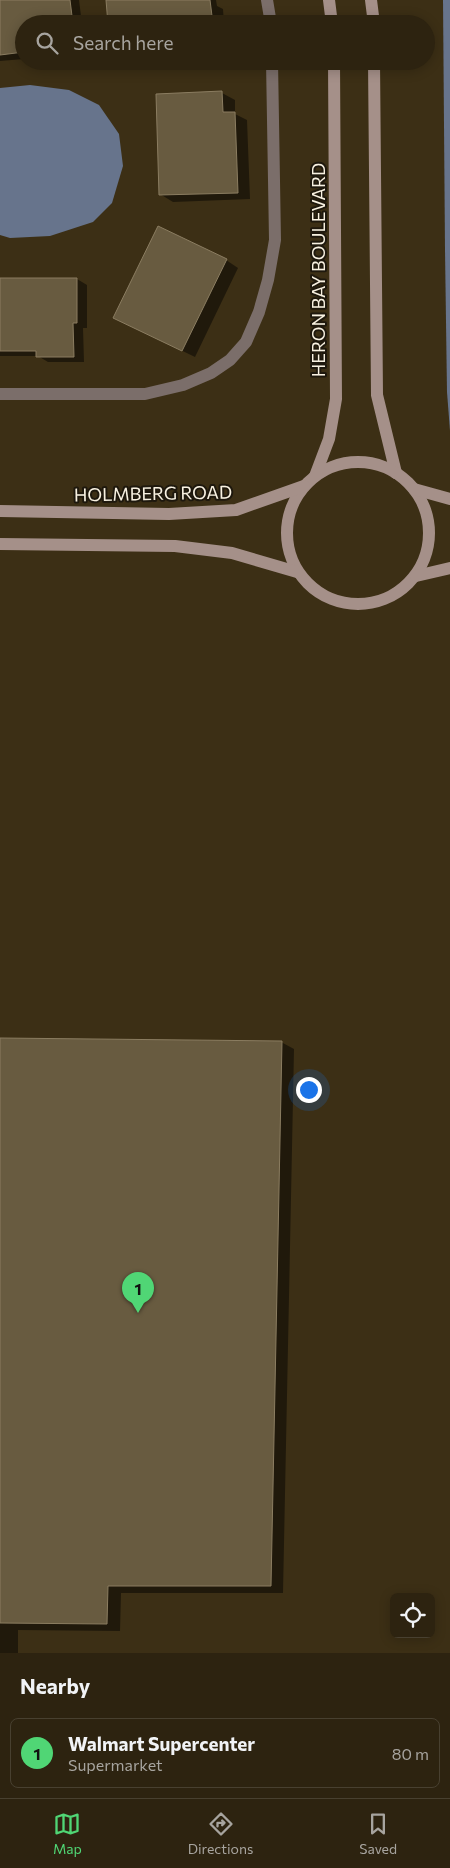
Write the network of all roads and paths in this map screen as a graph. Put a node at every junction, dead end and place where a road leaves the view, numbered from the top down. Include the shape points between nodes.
1 (267, 0) edge
2 (329, 0) edge
3 (371, 0) edge
4 (270, 15) edge
5 (331, 15) edge
6 (373, 15) edge
7 (272, 70) edge
8 (334, 70) edge
9 (374, 70) edge
10 (0, 394) edge
11 (396, 473) junction
12 (314, 476) junction
13 (304, 486) junction
14 (414, 489) junction
15 (450, 499) edge
16 (0, 511) edge
17 (0, 544) edge
18 (450, 568) edge
19 (297, 572) junction
20 (416, 576) junction

1 - 4 street
2 - 5 street
3 - 6 street
7 - 10 street via 274,240 268,280 246,342 211,374 145,394
8 - 12 street, HERON BAY BOULEVARD via 336,399 329,438
9 - 11 street via 377,395
11 - 12 street via 364,462 338,465
11 - 14 street
12 - 13 street
13 - 16 street, HOLMBERG ROAD via 236,510 170,514
13 - 19 street via 287,519 289,555
14 - 15 street
14 - 20 street via 425,509 430,532 426,555
17 - 19 street via 175,546 232,553
18 - 20 street
19 - 20 street via 313,589 333,600 355,605 378,602 399,592

